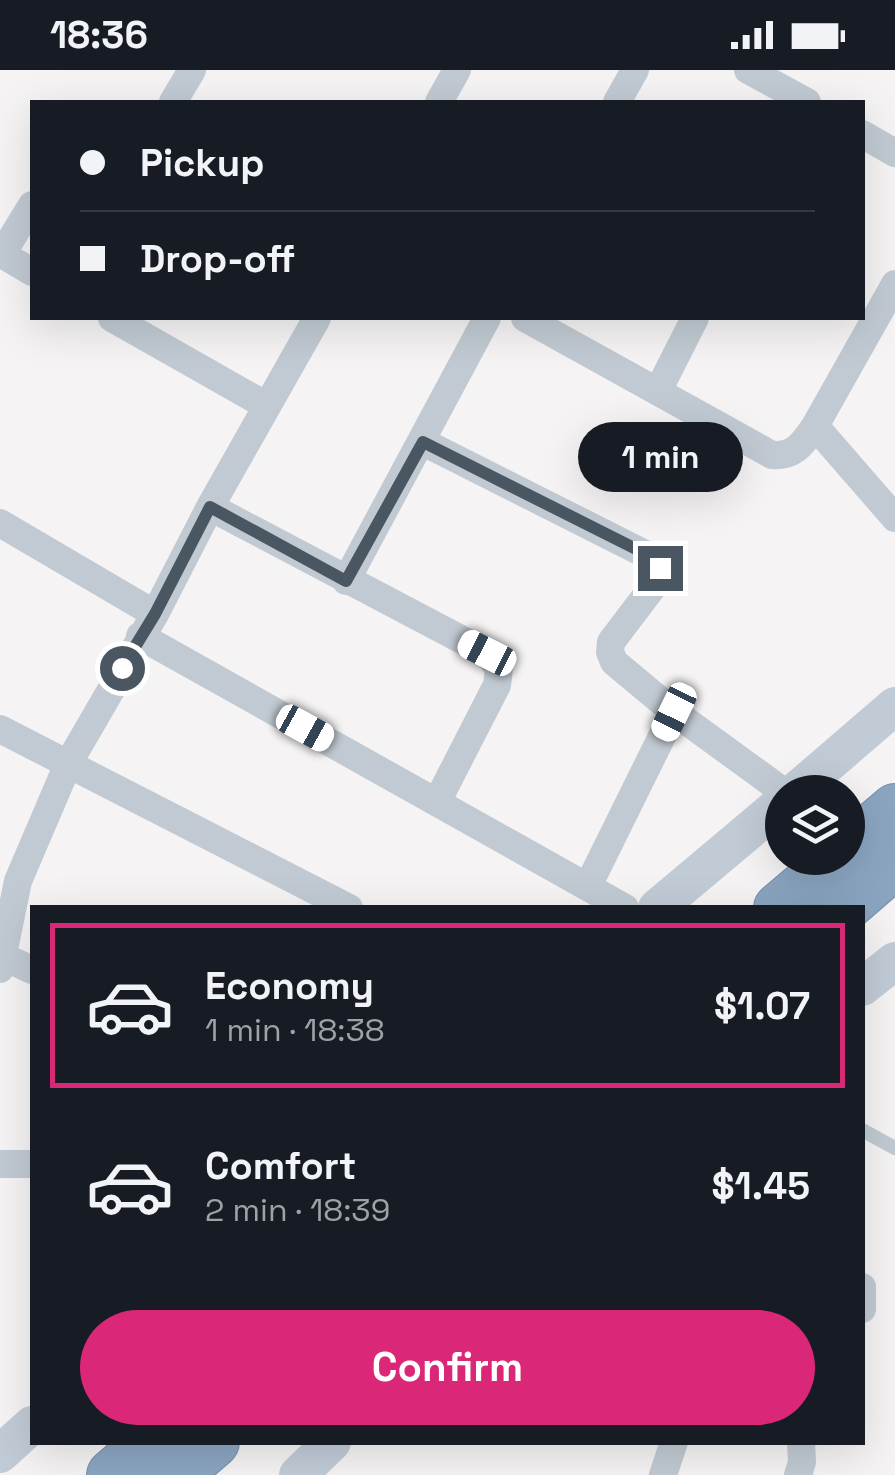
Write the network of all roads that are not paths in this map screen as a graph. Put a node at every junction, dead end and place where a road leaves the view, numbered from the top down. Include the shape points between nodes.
1 (192, 70) edge
2 (457, 70) edge
3 (635, 70) edge
4 (748, 70) edge
5 (174, 100) edge
6 (439, 100) edge
7 (619, 100) edge
8 (803, 100) edge
9 (865, 136) edge
10 (895, 153) edge
11 (30, 208) edge
12 (1, 254) edge
13 (30, 271) edge
14 (895, 284) edge
15 (116, 320) edge
16 (316, 320) edge
17 (486, 320) edge
18 (529, 320) edge
19 (694, 320) edge
20 (658, 391) junction
21 (267, 406) junction
22 (815, 426) junction
23 (423, 442) junction
24 (210, 507) junction
25 (895, 518) edge
26 (0, 523) edge
27 (346, 581) junction
28 (147, 625) junction
29 (895, 706) edge
30 (674, 712) junction
31 (0, 729) edge
32 (68, 764) junction
33 (815, 775) edge
34 (765, 778) edge
35 (436, 802) junction
36 (895, 809) edge
37 (765, 817) edge
38 (865, 835) edge
39 (895, 864) edge
40 (818, 875) edge
41 (588, 886) junction
42 (343, 905) edge
43 (620, 905) edge
44 (661, 905) edge
45 (783, 905) edge
46 (847, 905) edge
47 (895, 961) edge
48 (1, 962) edge
49 (30, 969) edge
50 (865, 984) edge
51 (865, 1132) edge
52 (895, 1148) edge
53 (0, 1164) edge
54 (30, 1164) edge
55 (147, 1445) edge
56 (211, 1445) edge
57 (329, 1445) edge
58 (673, 1445) edge
59 (801, 1445) edge
60 (112, 1475) edge
61 (176, 1475) edge
62 (298, 1475) edge
63 (663, 1475) edge
64 (798, 1475) edge

1 - 5 street
2 - 6 street
3 - 7 street
4 - 8 street
9 - 10 street
11 - 12 street
12 - 13 street
14 - 22 street
15 - 21 street
16 - 21 street
17 - 23 street
18 - 20 street
19 - 20 street
20 - 22 street via 772,455 787,456
21 - 24 street
22 - 25 street
23 - 27 street
23 - 30 street via 652,557 660,568 654,584 610,652
24 - 27 street
24 - 28 street
26 - 28 street
27 - 35 street via 487,653 499,668 497,685
28 - 32 street
28 - 35 street
29 - 33 street
30 - 34 street
30 - 41 street
31 - 32 street
32 - 42 street
32 - 48 street via 18,881
35 - 41 street
36 - 38 highway
37 - 44 street
39 - 46 highway
40 - 45 highway
41 - 43 street
47 - 50 street
48 - 49 street
51 - 52 lane
53 - 54 street
55 - 60 highway
56 - 61 highway
57 - 62 street
58 - 63 street
59 - 64 street

